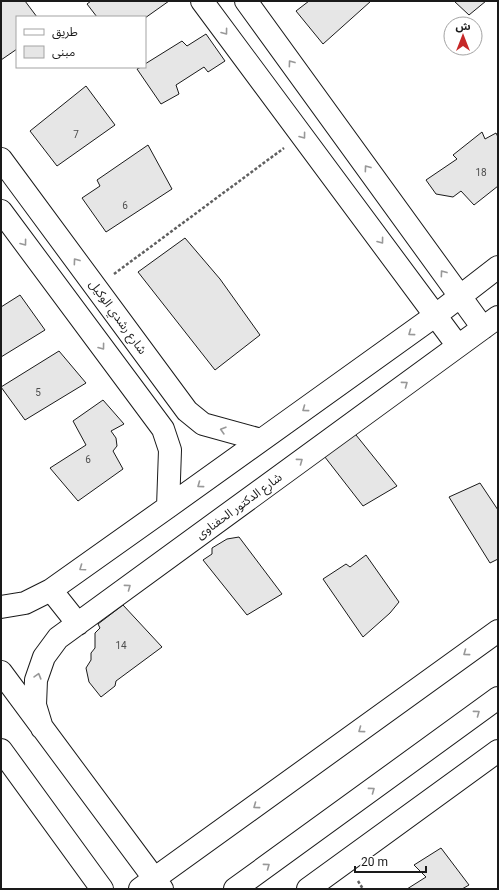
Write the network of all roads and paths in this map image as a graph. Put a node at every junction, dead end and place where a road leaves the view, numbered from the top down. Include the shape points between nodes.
1 (202, 1) edge
2 (246, 1) edge
3 (302, 134) junction
4 (1, 159) edge
5 (1, 212) edge
6 (498, 268) edge
7 (96, 288) junction
8 (460, 296) junction
9 (436, 315) junction
10 (490, 322) edge
11 (458, 346) junction
12 (261, 440) junction
13 (168, 507) junction
14 (51, 590) junction
15 (1, 607) edge
16 (78, 624) junction
17 (498, 631) edge
18 (1, 672) edge
19 (498, 698) edge
20 (42, 728) junction
21 (1, 750) edge
22 (498, 751) edge
23 (152, 886) edge
24 (102, 889) edge
25 (235, 889) edge
26 (308, 889) edge

1 -> 3 street
8 -> 2 street
3 - 7 path
3 -> 9 street
7 -> 4 street, شارع رشدي الوكيل
5 -> 13 street via 163,429 170,450
6 - 8 street
12 -> 7 street, شارع رشدي الوكيل via 203,424 187,410
8 - 9 street
8 - 10 street
9 - 11 street
9 -> 12 street
10 - 11 street, شارع الدكتور الحفناوى
16 -> 11 street, شارع الدكتور الحفناوى
12 -> 13 street
13 -> 14 street
14 - 15 street via 25,603
14 - 16 street
20 -> 16 street, شارع الدكتور الحفناوى via 35,704 36,680 44,657 58,638
17 -> 23 street
18 - 20 street
25 -> 19 street
20 - 23 street
21 - 24 street
22 - 26 street

